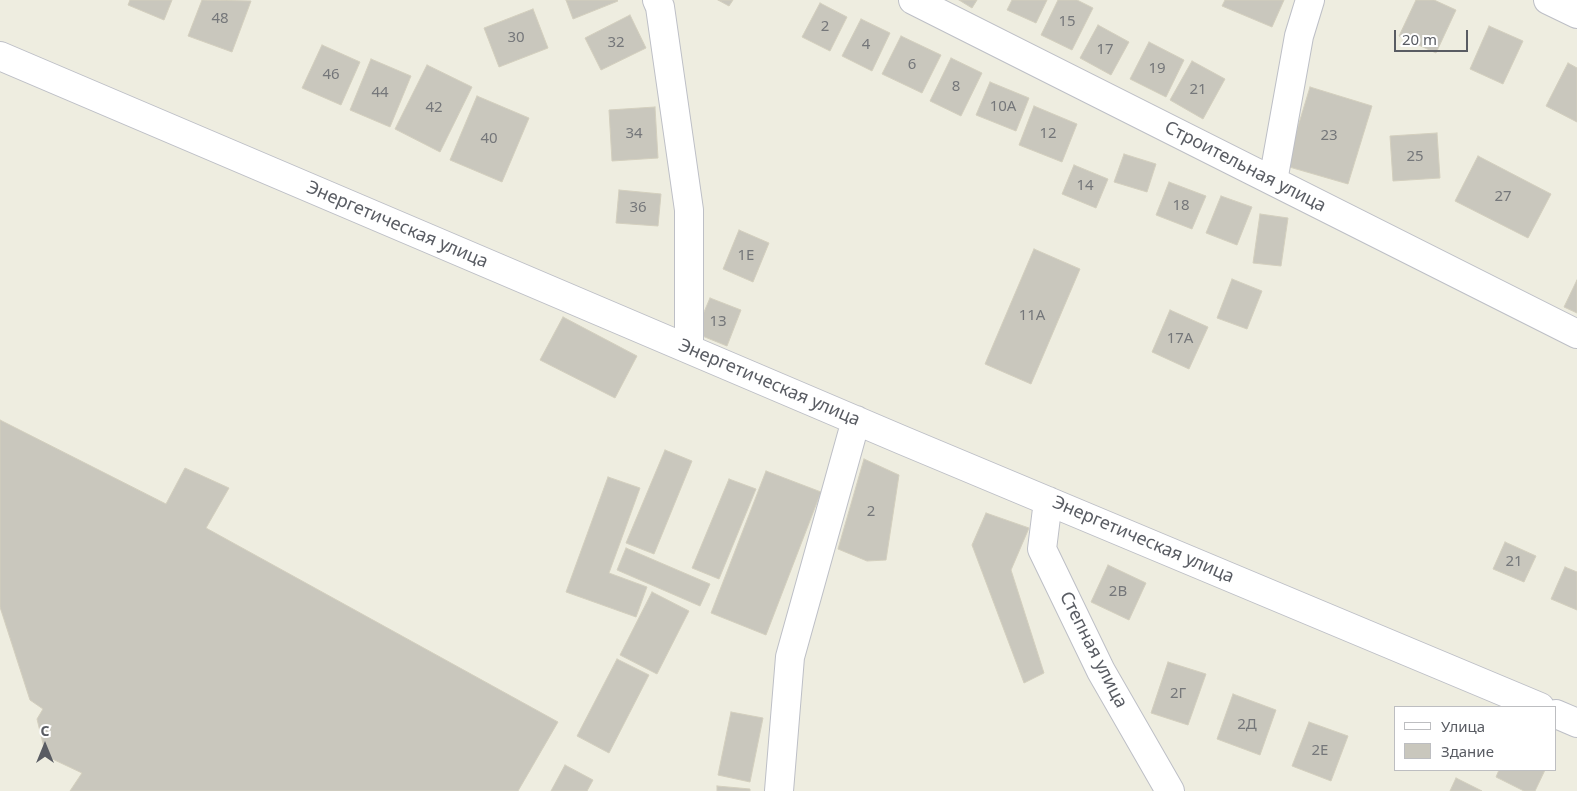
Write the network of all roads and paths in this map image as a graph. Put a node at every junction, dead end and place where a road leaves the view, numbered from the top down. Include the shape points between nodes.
1 (657, 0) edge
2 (914, 0) edge
3 (1310, 0) edge
4 (1548, 0) edge
5 (1577, 14) edge
6 (0, 56) edge
7 (1273, 181) junction
8 (1577, 334) edge
9 (690, 349) junction
10 (856, 420) junction
11 (1048, 501) junction
12 (1538, 706) edge
13 (1557, 714) edge
14 (1577, 723) edge
15 (779, 791) edge
16 (1170, 791) edge

1 - 9 street via 689,210
2 - 7 street, Строительная улица
3 - 7 street via 1299,36
4 - 5 street
6 - 9 street, Энергетическая улица
7 - 8 street, Строительная улица
9 - 10 street, Энергетическая улица
10 - 11 street, Энергетическая улица
10 - 15 street via 790,657
11 - 12 street, Энергетическая улица
11 - 16 street, Степная улица via 1042,550 1101,671
13 - 14 street

